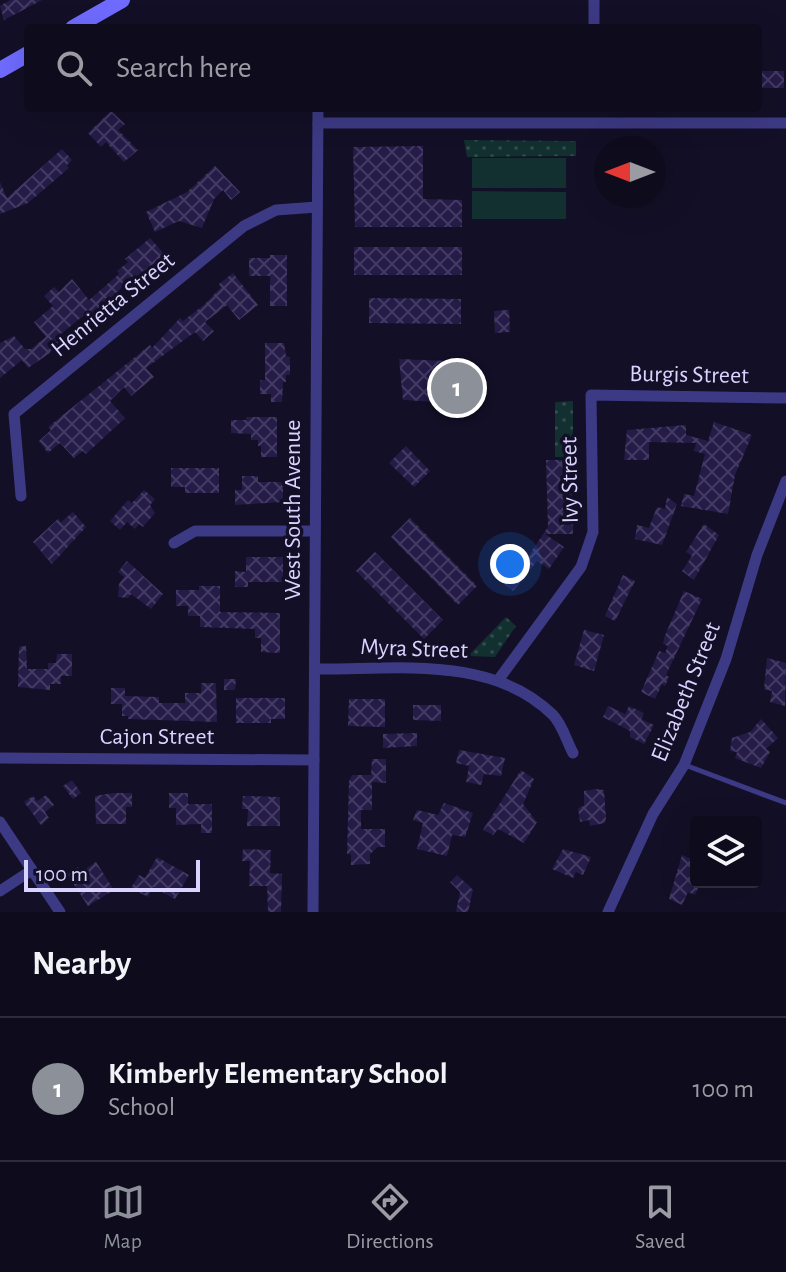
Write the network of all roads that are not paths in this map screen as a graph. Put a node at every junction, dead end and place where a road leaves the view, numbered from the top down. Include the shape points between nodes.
1 (122, 0) edge
2 (594, 0) edge
3 (80, 24) edge
4 (594, 24) edge
5 (24, 56) edge
6 (0, 70) edge
7 (318, 112) edge
8 (594, 112) edge
9 (318, 123) junction
10 (594, 123) junction
11 (786, 123) edge
12 (317, 207) junction
13 (591, 395) joint
14 (786, 398) edge
15 (786, 481) edge
16 (21, 496) dead end
17 (314, 531) junction
18 (174, 543) dead end
19 (315, 669) junction
20 (499, 679) junction
21 (573, 753) dead end
22 (0, 758) edge
23 (314, 760) junction
24 (684, 765) junction
25 (786, 803) edge
26 (0, 822) edge
27 (32, 870) junction
28 (0, 891) edge
29 (60, 912) edge
30 (313, 912) edge
31 (608, 912) edge

1 - 3 street
2 - 4 street
5 - 6 street
7 - 9 street, West South Avenue
8 - 10 street
9 - 10 street
9 - 12 street, West South Avenue
10 - 11 street
12 - 16 street, Henrietta Street via 276,210 244,226 14,414
12 - 17 street, West South Avenue
13 - 14 street, Burgis Street
13 - 20 street, Ivy Street via 593,532 588,551
15 - 24 street, Elizabeth Street
17 - 18 street via 195,531
17 - 19 street, West South Avenue
19 - 20 street, Myra Street via 443,670
19 - 23 street, West South Avenue
20 - 21 street, Myra Street via 554,716
22 - 23 street, Cajon Street
23 - 30 street, West South Avenue
24 - 25 lane
24 - 31 street, Elizabeth Street via 653,814
26 - 27 street
27 - 28 street
27 - 29 street

